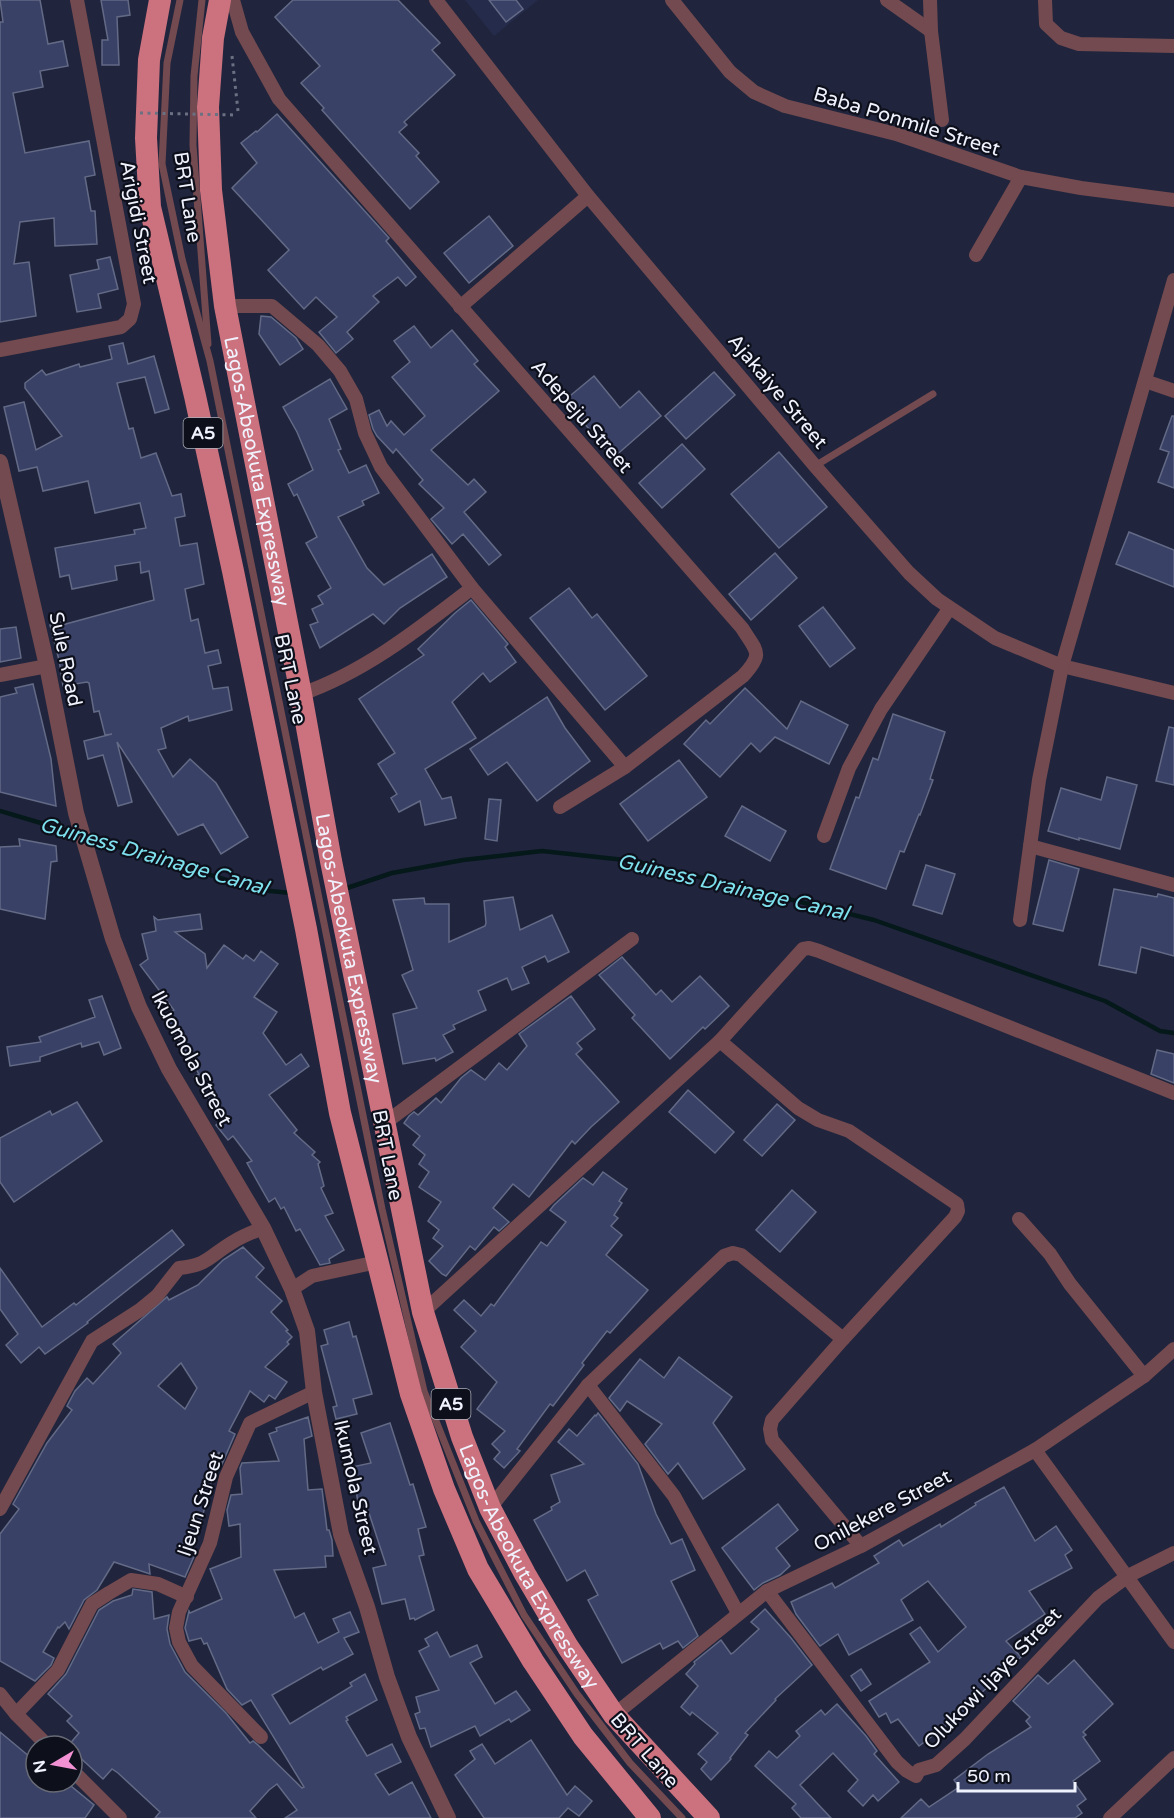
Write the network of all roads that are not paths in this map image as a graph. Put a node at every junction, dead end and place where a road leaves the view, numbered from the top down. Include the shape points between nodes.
1 (77, 0) edge
2 (160, 0) edge
3 (180, 0) edge
4 (202, 0) edge
5 (220, 0) edge
6 (233, 0) edge
7 (436, 0) edge
8 (672, 0) edge
9 (888, 0) edge
10 (930, 0) edge
11 (1045, 0) edge
12 (931, 32) junction
13 (1174, 45) edge
14 (942, 120) dead end
15 (1021, 177) junction
16 (588, 196) junction
17 (1174, 200) edge
18 (976, 255) dead end
19 (1174, 280) edge
20 (225, 306) junction
21 (460, 307) junction
22 (0, 350) edge
23 (210, 361) junction
24 (1145, 381) junction
25 (1174, 391) edge
26 (933, 394) dead end
27 (0, 462) edge
28 (815, 466) junction
29 (472, 588) junction
30 (949, 609) junction
31 (47, 666) junction
32 (1062, 666) junction
33 (0, 675) edge
34 (1174, 693) edge
35 (302, 694) junction
36 (625, 767) junction
37 (560, 807) dead end
38 (824, 836) dead end
39 (1030, 846) junction
40 (312, 863) junction
41 (92, 864) joint
42 (1174, 885) edge
43 (1020, 920) dead end
44 (325, 926) junction
45 (632, 939) dead end
46 (720, 1041) junction
47 (1174, 1094) edge
48 (385, 1123) junction
49 (1019, 1219) dead end
50 (263, 1228) junction
51 (377, 1262) junction
52 (292, 1289) junction
53 (423, 1312) junction
54 (843, 1339) junction
55 (1174, 1349) edge
56 (1144, 1376) junction
57 (588, 1385) junction
58 (314, 1392) junction
59 (1035, 1450) junction
60 (490, 1508) junction
61 (0, 1509) edge
62 (861, 1546) junction
63 (1174, 1553) edge
64 (1128, 1576) junction
65 (766, 1591) junction
66 (187, 1597) junction
67 (738, 1613) junction
68 (1174, 1642) edge
69 (0, 1694) edge
70 (16, 1714) junction
71 (614, 1715) junction
72 (36, 1734) edge
73 (261, 1737) dead end
74 (1174, 1758) edge
75 (84, 1782) edge
76 (647, 1817) edge
77 (120, 1818) edge
78 (448, 1818) edge
79 (682, 1818) edge
80 (709, 1818) edge
81 (1110, 1818) edge

1 - 22 street, Arigidi Street via 134,304 130,319 121,327
2 - 40 highway, Lagos-Abeokuta Expressway / A5 via 149,60 146,138 150,207 233,571
3 - 23 lane, BRT Lane via 167,63 162,164 182,259
4 - 23 lane, BRT Lane via 194,76 193,145
5 - 20 highway, Lagos-Abeokuta Expressway / A5 via 208,107 211,190
6 - 21 street, Adepeju Street via 242,32 279,99
7 - 16 street, Ajakaiye Street
8 - 15 street, Baba Ponmile Street via 730,72 754,92 785,106 896,134
9 - 12 street
10 - 12 street
11 - 13 street via 1046,24 1062,38 1079,44
12 - 14 street
15 - 17 street, Baba Ponmile Street
15 - 18 street
16 - 21 street
16 - 28 street, Ajakaiye Street
19 - 24 street
20 - 29 street via 272,306 318,345 340,371 356,399 365,433 381,467
20 - 35 highway, Lagos-Abeokuta Expressway / A5
21 - 36 street, Adepeju Street via 742,628 756,650 755,663 743,676
23 - 40 lane, BRT Lane
24 - 25 street
24 - 32 street
26 - 28 lane
27 - 31 street, Sule Road
28 - 30 street, Ajakaiye Street via 909,573
29 - 35 street via 404,639 342,677
29 - 36 street
30 - 32 street, Ajakaiye Street via 995,638
30 - 38 street via 881,708 849,768
31 - 33 street
31 - 41 street, Sule Road via 76,813
32 - 34 street, Ajakaiye Street
32 - 39 street
35 - 40 highway, Lagos-Abeokuta Expressway / A5
36 - 37 street, Adepeju Street
39 - 42 street
39 - 43 street
40 - 44 highway, Lagos-Abeokuta Expressway / A5
40 - 44 highway, Lagos-Abeokuta Expressway / A5
41 - 50 street, Ikuomola Street via 113,939 139,1007 169,1070
44 - 48 highway, Lagos-Abeokuta Expressway / A5
44 - 51 highway, Lagos-Abeokuta Expressway / A5 via 340,1113
44 - 79 lane, BRT Lane via 382,1209 424,1391 476,1521 524,1615 577,1694 630,1763
45 - 48 street
46 - 47 street via 795,956 808,948
46 - 53 street
46 - 54 street via 798,1108 849,1131 957,1204 955,1217
48 - 53 highway, Lagos-Abeokuta Expressway / A5
49 - 56 street
50 - 52 street, Ikumola Street
50 - 61 street via 233,1241 197,1266 179,1268 157,1296 92,1341
51 - 52 street via 312,1276
51 - 76 highway, Lagos-Abeokuta Expressway / A5 via 411,1394 444,1489 478,1569 583,1736
52 - 58 street, Ikumola Street via 307,1331
53 - 60 highway, Lagos-Abeokuta Expressway / A5 via 462,1437
54 - 57 street via 741,1255 733,1253 724,1256
54 - 62 street via 772,1420 770,1429 772,1440
55 - 56 street, Onilekere Street
56 - 59 street, Onilekere Street
57 - 60 street
57 - 67 street via 674,1496
58 - 66 street, Ijeun Street via 250,1423 226,1477 210,1543
58 - 78 street, Ikumola Street via 341,1534 409,1737
59 - 62 street, Onilekere Street
59 - 64 street
60 - 71 highway, Lagos-Abeokuta Expressway / A5 via 568,1647
62 - 65 street, Onilekere Street
63 - 64 street, Olukowi Ijaye Street
64 - 65 street, Olukowi Ijaye Street via 1073,1622 965,1739 936,1765 919,1770 916,1776 897,1762
64 - 68 street
65 - 67 street, Onilekere Street
66 - 70 street via 158,1584 131,1580 100,1598 92,1604 58,1670
66 - 73 street, Ijeun Street via 176,1628 184,1652 192,1666
67 - 71 street, Onilekere Street
69 - 70 street
70 - 72 street
71 - 80 highway, Lagos-Abeokuta Expressway / A5
74 - 81 street
75 - 77 street

